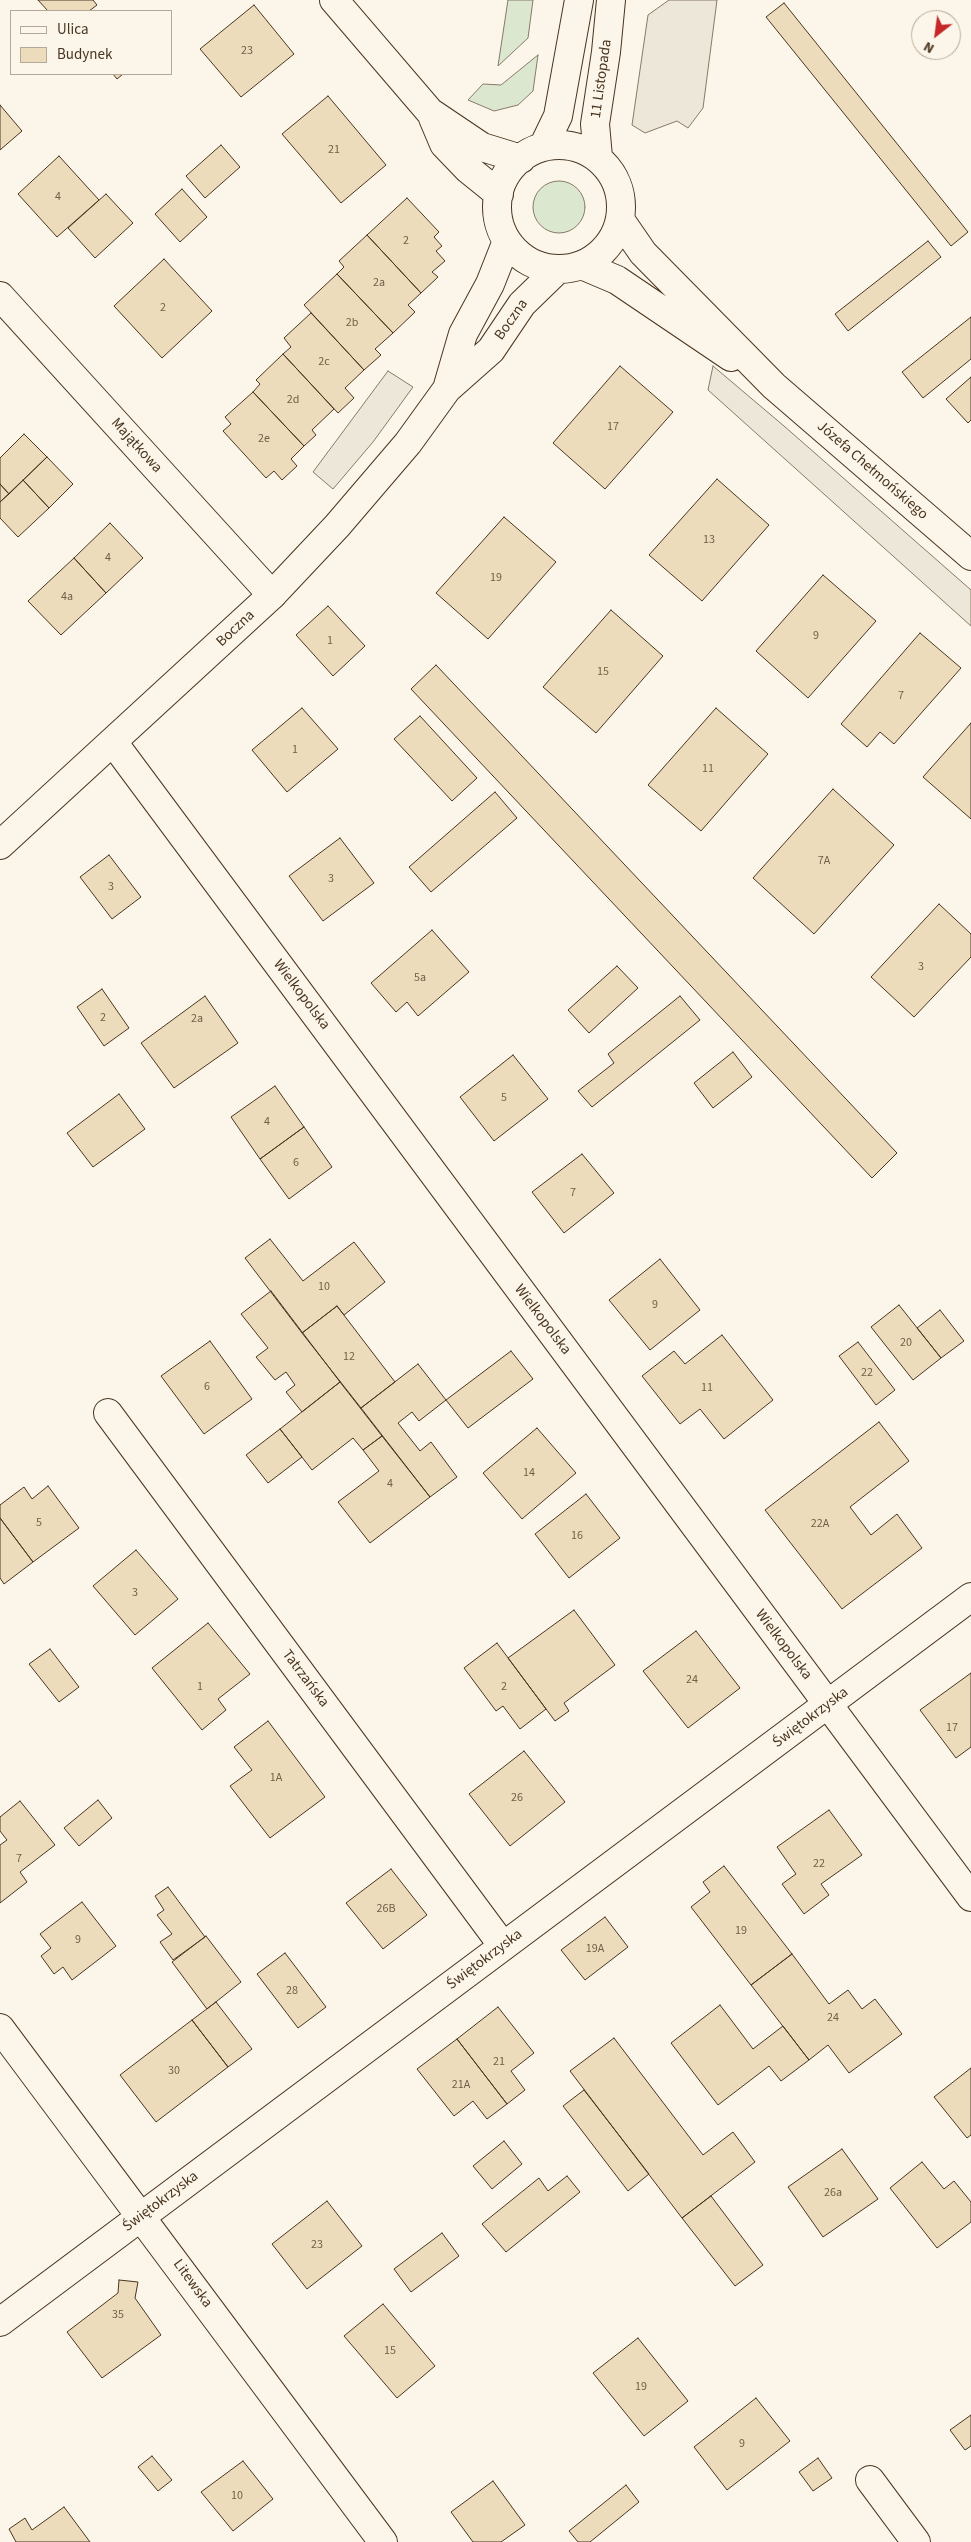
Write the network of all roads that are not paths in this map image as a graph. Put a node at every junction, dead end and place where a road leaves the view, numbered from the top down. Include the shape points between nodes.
1 (334, 0) edge
2 (579, 0) edge
3 (611, 0) edge
4 (430, 112) junction
5 (544, 145) junction
6 (521, 158) junction
7 (598, 158) junction
8 (499, 194) junction
9 (621, 221) junction
10 (506, 241) junction
11 (584, 266) junction
12 (556, 270) junction
13 (0, 296) edge
14 (774, 386) junction
15 (447, 389) junction
16 (971, 556) edge
17 (272, 595) junction
18 (113, 742) junction
19 (0, 845) edge
20 (108, 1413) dead end
21 (971, 1597) edge
22 (828, 1706) junction
23 (971, 1897) edge
24 (503, 1946) junction
25 (0, 2028) edge
26 (142, 2216) junction
27 (0, 2322) edge
28 (870, 2480) dead end
29 (383, 2542) edge
30 (916, 2542) edge

1 - 4 street
2 - 5 street via 558,116
3 - 7 street, 11 Listopada via 595,124
4 - 6 street via 482,148
4 - 8 street via 444,144
5 - 6 street
5 - 7 street via 574,145
6 - 8 street via 506,176
7 - 9 street via 615,182 621,201
8 - 10 street via 498,212
9 - 11 street via 614,240 601,256
9 - 14 street, Józefa Chełmońskiego via 644,253
10 - 12 street via 536,266
10 - 15 street, Boczna via 490,284 463,334
11 - 12 street
11 - 14 street, Józefa Chełmońskiego via 618,280
12 - 15 street, Boczna via 522,304 491,350
13 - 17 street, Majątkowa
14 - 16 street, Józefa Chełmońskiego
15 - 17 street, Boczna via 408,443
17 - 18 street, Boczna
18 - 19 street, Boczna
18 - 22 street, Wielkopolska
20 - 24 street, Tatrzańska
21 - 22 street, Świętokrzyska
22 - 23 street, Wielkopolska
22 - 24 street, Świętokrzyska
24 - 26 street, Świętokrzyska
25 - 26 street, Litewska
26 - 27 street, Świętokrzyska
26 - 29 street, Litewska
28 - 30 street

